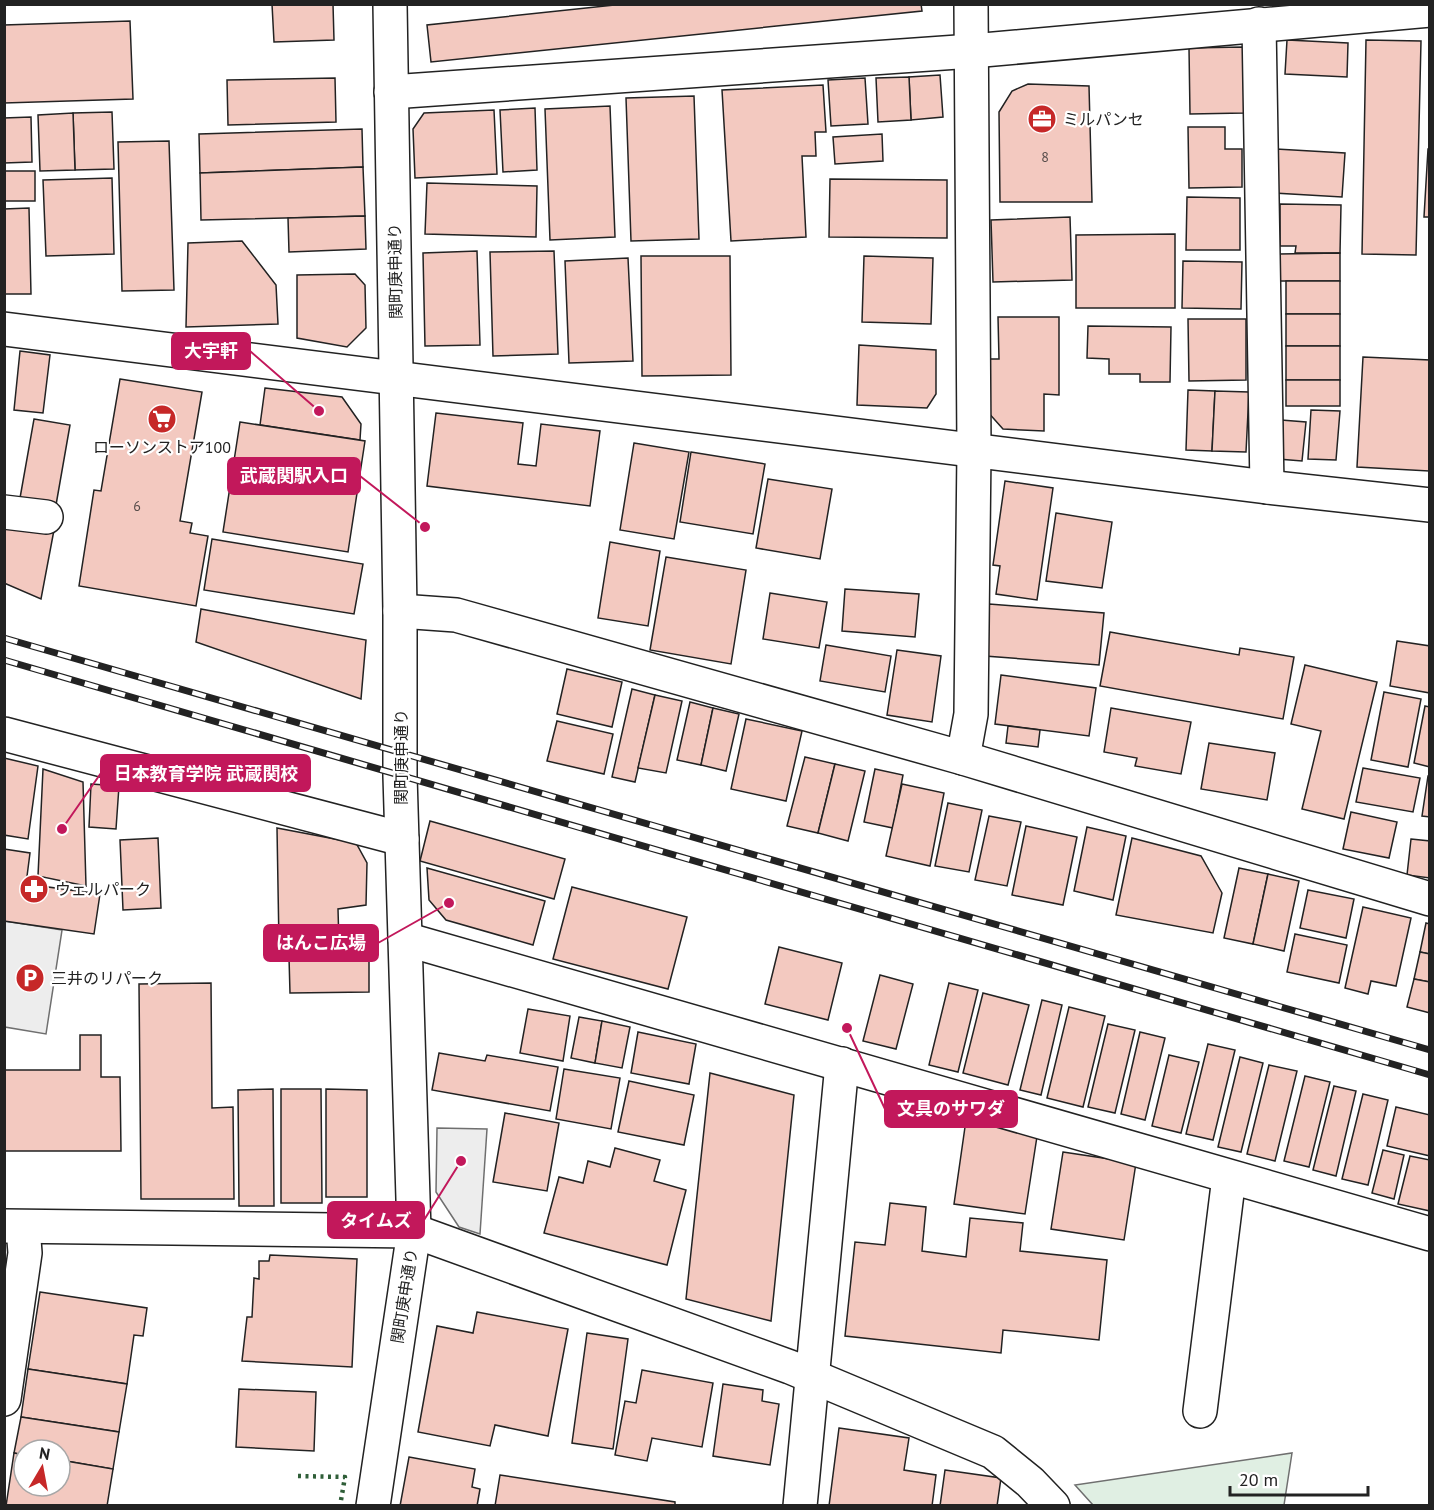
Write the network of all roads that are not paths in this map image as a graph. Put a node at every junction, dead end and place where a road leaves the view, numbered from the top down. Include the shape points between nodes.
1 (390, 4) edge
2 (971, 4) edge
3 (1430, 10) edge
4 (1259, 24) junction
5 (972, 51) junction
6 (391, 92) junction
7 (4, 329) edge
8 (397, 379) junction
9 (974, 450) junction
10 (1267, 487) junction
11 (1430, 505) edge
12 (4, 512) edge
13 (46, 518) dead end
14 (400, 611) junction
15 (4, 734) edge
16 (963, 758) junction
17 (402, 839) junction
18 (1430, 899) edge
19 (405, 939) junction
20 (842, 1064) junction
21 (1229, 1177) junction
22 (14, 1226) edge
23 (414, 1231) junction
24 (1430, 1234) edge
25 (813, 1375) junction
26 (4, 1399) edge
27 (1200, 1411) dead end
28 (373, 1506) edge
29 (800, 1506) edge
30 (1053, 1506) edge

1 - 6 street, 関町庚申通り
2 - 5 street
3 - 4 street
4 - 5 street
4 - 10 street
5 - 6 street
5 - 9 street
6 - 8 street, 関町庚申通り
7 - 8 street
8 - 9 street
8 - 14 street, 関町庚申通り
9 - 10 street
9 - 16 street via 971,714
10 - 11 street
12 - 13 street
14 - 16 street via 456,615
14 - 17 street, 関町庚申通り
15 - 17 street
16 - 18 street
17 - 19 street, 関町庚申通り
19 - 20 street
19 - 23 street, 関町庚申通り
20 - 21 street
20 - 25 street
21 - 24 street
21 - 27 street
22 - 23 street
22 - 26 street via 26,1253
23 - 25 street
23 - 28 street, 関町庚申通り
25 - 29 street
25 - 30 street via 993,1452

